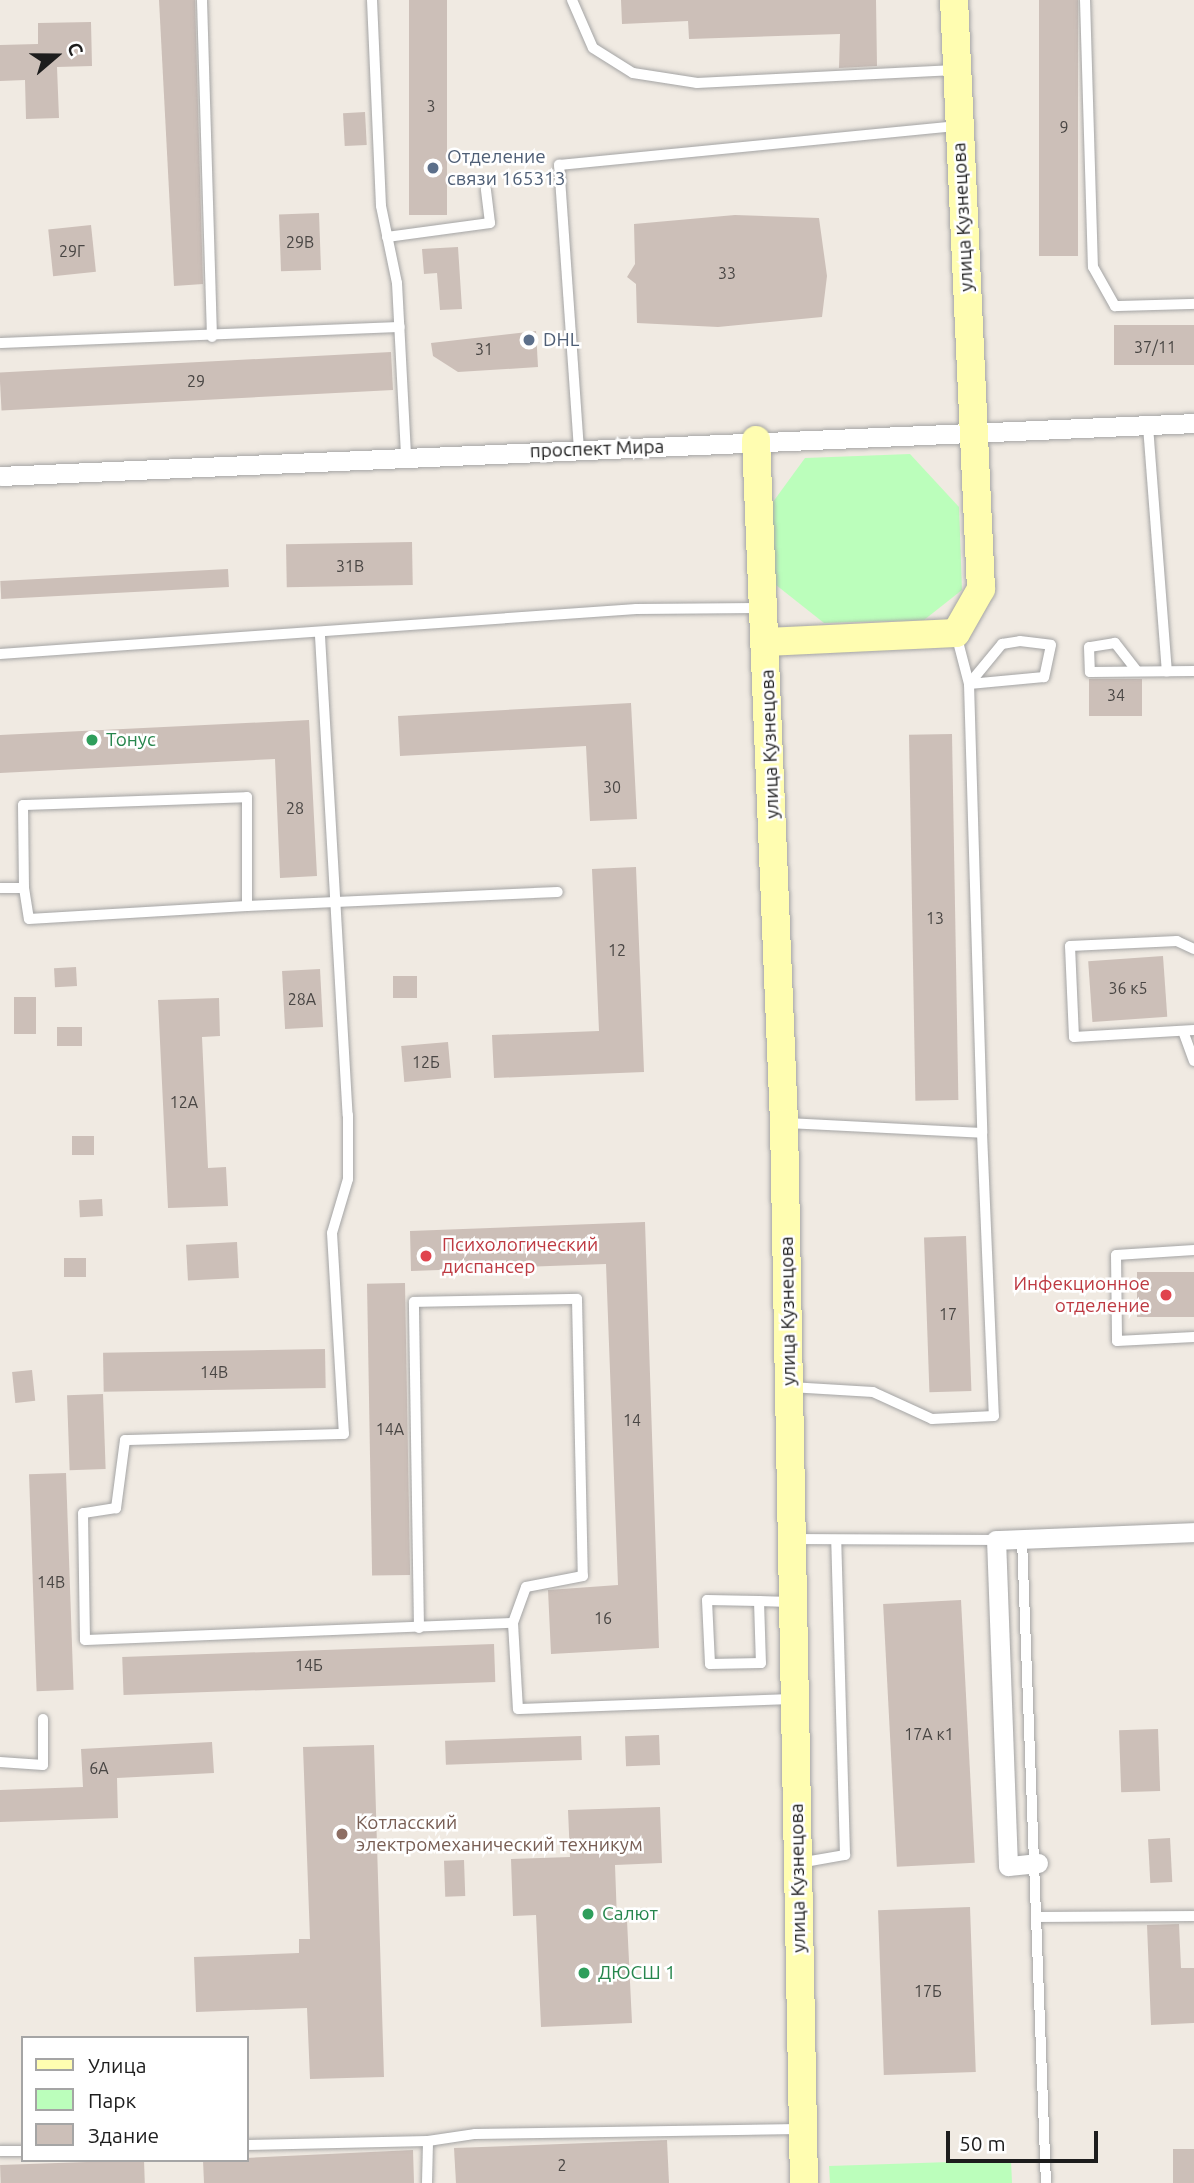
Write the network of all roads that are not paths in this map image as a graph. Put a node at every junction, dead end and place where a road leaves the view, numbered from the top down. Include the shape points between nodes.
1 (202, 0) edge
2 (372, 0) edge
3 (572, 0) edge
4 (954, 0) edge
5 (1085, 0) edge
6 (956, 70) junction
7 (959, 126) junction
8 (486, 189) dead end
9 (387, 237) junction
10 (1194, 304) edge
11 (400, 327) junction
12 (212, 337) junction
13 (0, 343) edge
14 (1194, 423) edge
15 (1148, 426) junction
16 (974, 434) junction
17 (756, 440) junction
18 (579, 450) junction
19 (406, 456) junction
20 (0, 476) edge
21 (763, 607) junction
22 (956, 634) junction
23 (320, 636) junction
24 (766, 642) junction
25 (0, 654) edge
26 (1137, 671) junction
27 (1167, 671) junction
28 (1194, 671) edge
29 (969, 684) junction
30 (0, 888) edge
31 (24, 888) junction
32 (558, 891) dead end
33 (332, 904) junction
34 (247, 906) junction
35 (1194, 949) edge
36 (1189, 1031) edge
37 (1194, 1061) edge
38 (784, 1123) junction
39 (982, 1133) junction
40 (1194, 1250) edge
41 (1194, 1338) edge
42 (789, 1387) junction
43 (1194, 1532) edge
44 (790, 1539) junction
45 (1022, 1539) junction
46 (996, 1540) junction
47 (836, 1542) junction
48 (759, 1601) junction
49 (792, 1602) junction
50 (513, 1623) junction
51 (419, 1628) junction
52 (795, 1699) junction
53 (43, 1719) dead end
54 (0, 1762) edge
55 (797, 1863) junction
56 (1038, 1863) junction
57 (1194, 1916) edge
58 (1040, 1917) junction
59 (803, 2129) junction
60 (428, 2141) junction
61 (248, 2146) edge
62 (0, 2151) edge
63 (21, 2151) edge
64 (427, 2183) edge
65 (804, 2183) edge
66 (1046, 2183) edge

1 - 12 lane
2 - 9 lane
3 - 6 lane via 593,48 633,73 697,83
4 - 6 street, улица Кузнецова
5 - 10 lane via 1094,267 1115,306
6 - 7 street, улица Кузнецова
7 - 16 street, улица Кузнецова
7 - 18 lane via 559,165
8 - 9 lane via 490,223
9 - 11 lane
11 - 12 lane
11 - 19 lane
12 - 13 lane
14 - 15 street, проспект Мира
15 - 16 street, проспект Мира
15 - 27 lane
16 - 17 street, проспект Мира
16 - 22 street, улица Кузнецова via 981,589
17 - 18 street, проспект Мира
17 - 21 street, улица Кузнецова
18 - 19 street, проспект Мира
19 - 20 street, проспект Мира
21 - 23 lane via 636,609
21 - 24 street, улица Кузнецова
22 - 24 street
22 - 29 lane
23 - 25 lane
23 - 33 lane
24 - 38 street, улица Кузнецова
26 - 26 lane via 1090,671 1088,647 1115,643
26 - 27 lane
27 - 28 lane
29 - 29 lane via 1002,644 1051,645 1044,677
29 - 39 lane
30 - 31 lane
31 - 34 lane via 29,919
31 - 34 lane via 23,805 247,797
32 - 33 lane
33 - 34 lane
33 - 51 lane via 348,1115 348,1179 332,1233 345,1434 125,1440 116,1508 83,1513 85,1640
35 - 36 lane via 1177,941 1070,946 1073,1037
36 - 37 lane
38 - 39 lane
38 - 42 street, улица Кузнецова
39 - 42 lane via 994,1416 932,1419 873,1392
40 - 41 lane via 1116,1255 1117,1342
42 - 44 street, улица Кузнецова
43 - 45 street
44 - 47 lane
44 - 49 street, улица Кузнецова
45 - 46 street
45 - 56 lane
46 - 47 lane
46 - 56 street via 1009,1866
47 - 55 lane via 845,1855
48 - 48 lane via 761,1663 710,1664 707,1601
48 - 49 lane
49 - 52 street, улица Кузнецова
50 - 51 lane
50 - 51 lane via 526,1587 583,1576 577,1299 414,1302
50 - 52 lane via 519,1709
52 - 55 street, улица Кузнецова
53 - 54 lane via 43,1765
55 - 59 street, улица Кузнецова
56 - 58 lane
57 - 58 lane
58 - 66 lane
59 - 60 lane via 475,2134
59 - 65 street, улица Кузнецова
60 - 61 lane
60 - 64 lane
62 - 63 lane

